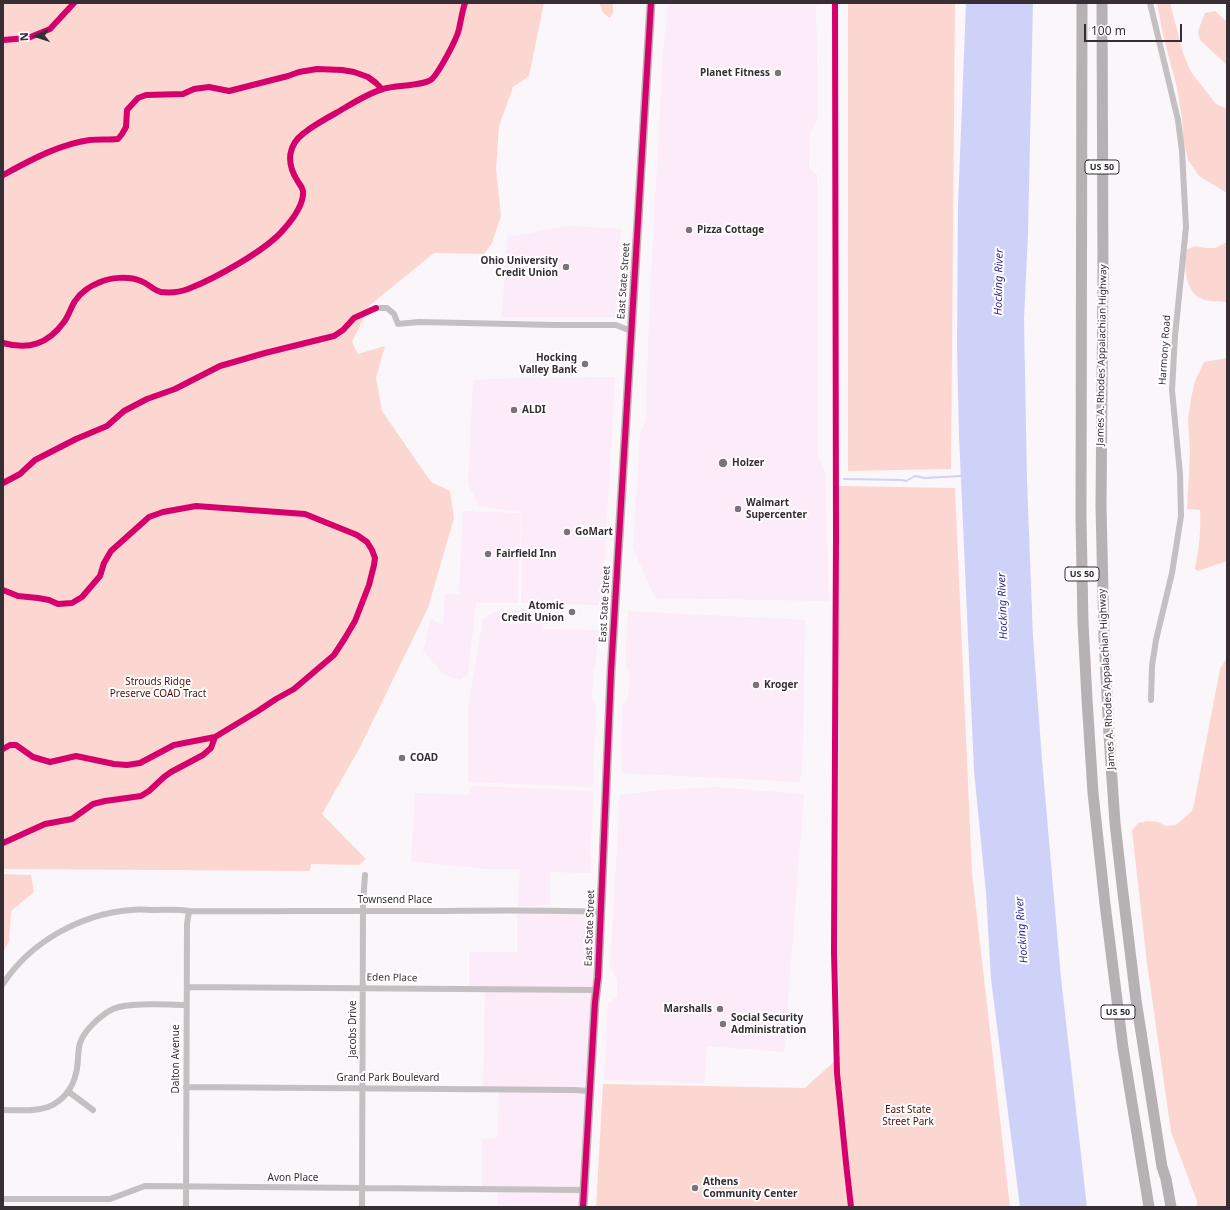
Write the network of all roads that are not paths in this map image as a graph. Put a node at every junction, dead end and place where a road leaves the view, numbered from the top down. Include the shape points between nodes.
1 (651, 3) edge
2 (1082, 3) edge
3 (1102, 3) edge
4 (1150, 3) edge
5 (376, 308) dead end
6 (631, 331) junction
7 (1151, 700) dead end
8 (365, 875) dead end
9 (364, 910) junction
10 (189, 912) junction
11 (600, 912) junction
12 (3, 984) edge
13 (187, 987) junction
14 (363, 988) junction
15 (597, 990) junction
16 (186, 1005) junction
17 (186, 1087) junction
18 (363, 1088) junction
19 (590, 1091) junction
20 (69, 1092) junction
21 (3, 1110) edge
22 (93, 1110) dead end
23 (1162, 1167) junction
24 (186, 1187) junction
25 (362, 1188) junction
26 (584, 1190) junction
27 (3, 1199) edge
28 (186, 1207) edge
29 (362, 1207) edge
30 (583, 1207) edge
31 (1149, 1207) edge
32 (1167, 1207) edge
33 (1171, 1207) edge

1 - 6 main road, East State Street
2 - 31 highway, James A. Rhodes Appalachian Highway / US 50 via 1081,524 1087,699 1093,793 1106,919 1123,1048
3 - 23 highway, James A. Rhodes Appalachian Highway / US 50 via 1101,514 1109,735 1115,823 1136,1000
4 - 7 street, Harmony Road via 1178,120 1186,227 1174,336 1172,390 1181,516 1172,574 1156,640
5 - 6 street via 388,308 398,324 419,322 616,325
6 - 11 main road, East State Street via 611,668
8 - 9 street, Jacobs Drive
9 - 10 street, Townsend Place
9 - 11 street, Townsend Place
9 - 14 street, Jacobs Drive
10 - 12 street, Townsend Place via 131,910 97,916 76,924 39,945 16,966
10 - 13 street, Dalton Avenue
11 - 15 main road, East State Street
13 - 14 street, Eden Place
13 - 16 street, Dalton Avenue
14 - 15 street, Eden Place
14 - 18 street, Jacobs Drive
15 - 19 main road, East State Street
16 - 17 street, Dalton Avenue
16 - 20 street via 130,1005 118,1007 103,1015 86,1031 81,1041 76,1073
17 - 18 street, Grand Park Boulevard
17 - 24 street, Dalton Avenue
18 - 19 street, Grand Park Boulevard
18 - 25 street, Jacobs Drive
19 - 26 main road, East State Street
20 - 21 street via 48,1107
20 - 22 street
23 - 32 highway
23 - 33 highway, James A. Rhodes Appalachian Highway / US 50
24 - 25 street, Avon Place
24 - 27 street, Avon Place via 145,1186 105,1200
24 - 28 street, Dalton Avenue
25 - 26 street, Avon Place
25 - 29 street, Jacobs Drive
26 - 30 main road, East State Street

